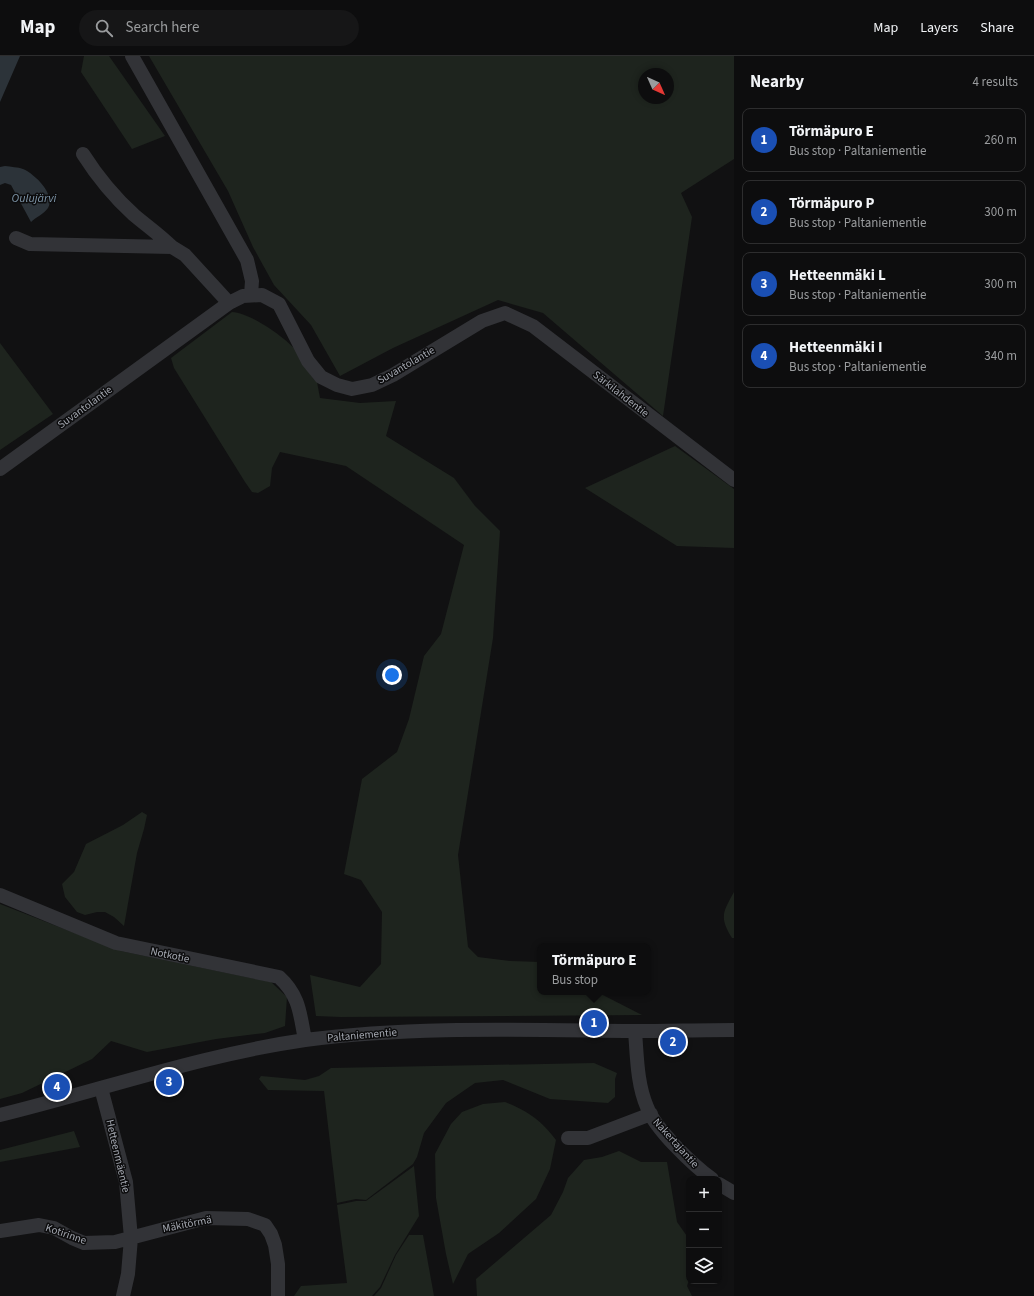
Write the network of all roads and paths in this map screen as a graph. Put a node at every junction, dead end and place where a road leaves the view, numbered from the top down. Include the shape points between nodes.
1 (132, 56) edge
2 (83, 154) dead end
3 (16, 238) dead end
4 (172, 247) junction
5 (251, 295) junction
6 (229, 303) junction
7 (505, 314) joint
8 (0, 469) edge
9 (734, 480) edge
10 (0, 895) edge
11 (734, 1030) edge
12 (635, 1031) junction
13 (305, 1040) junction
14 (101, 1088) junction
15 (651, 1114) junction
16 (0, 1115) edge
17 (568, 1138) dead end
18 (709, 1176) edge
19 (722, 1186) edge
20 (734, 1193) edge
21 (0, 1231) edge
22 (131, 1238) junction
23 (123, 1296) edge
24 (278, 1296) edge

1 - 5 street via 247,260 252,281
2 - 4 street via 111,192
3 - 4 street via 30,244
4 - 6 street via 185,255
5 - 6 street, Suvantolantie
5 - 7 street, Suvantolantie via 262,295 278,304 308,361 321,377 352,389 372,385 393,375 482,321
6 - 8 street, Suvantolantie
7 - 9 street, Särkilahdentie via 533,326
10 - 13 street, Notkotie via 116,943 279,977 294,994
11 - 12 street, Paltaniementie
12 - 13 street, Paltaniementie via 426,1030
12 - 15 street, Nakertajantie via 641,1083
13 - 14 street, Paltaniementie via 183,1065
14 - 16 street, Paltaniementie
14 - 22 street, Hetteenmäentie via 126,1182
15 - 17 street via 588,1138
15 - 18 street, Nakertajantie via 674,1144
19 - 20 street
21 - 22 street, Kotirinne via 39,1225 54,1228 84,1243 115,1242
22 - 23 street, Hetteenmäentie
22 - 24 street, Mäkitörmä via 206,1218 248,1219 265,1226 271,1234 278,1264

